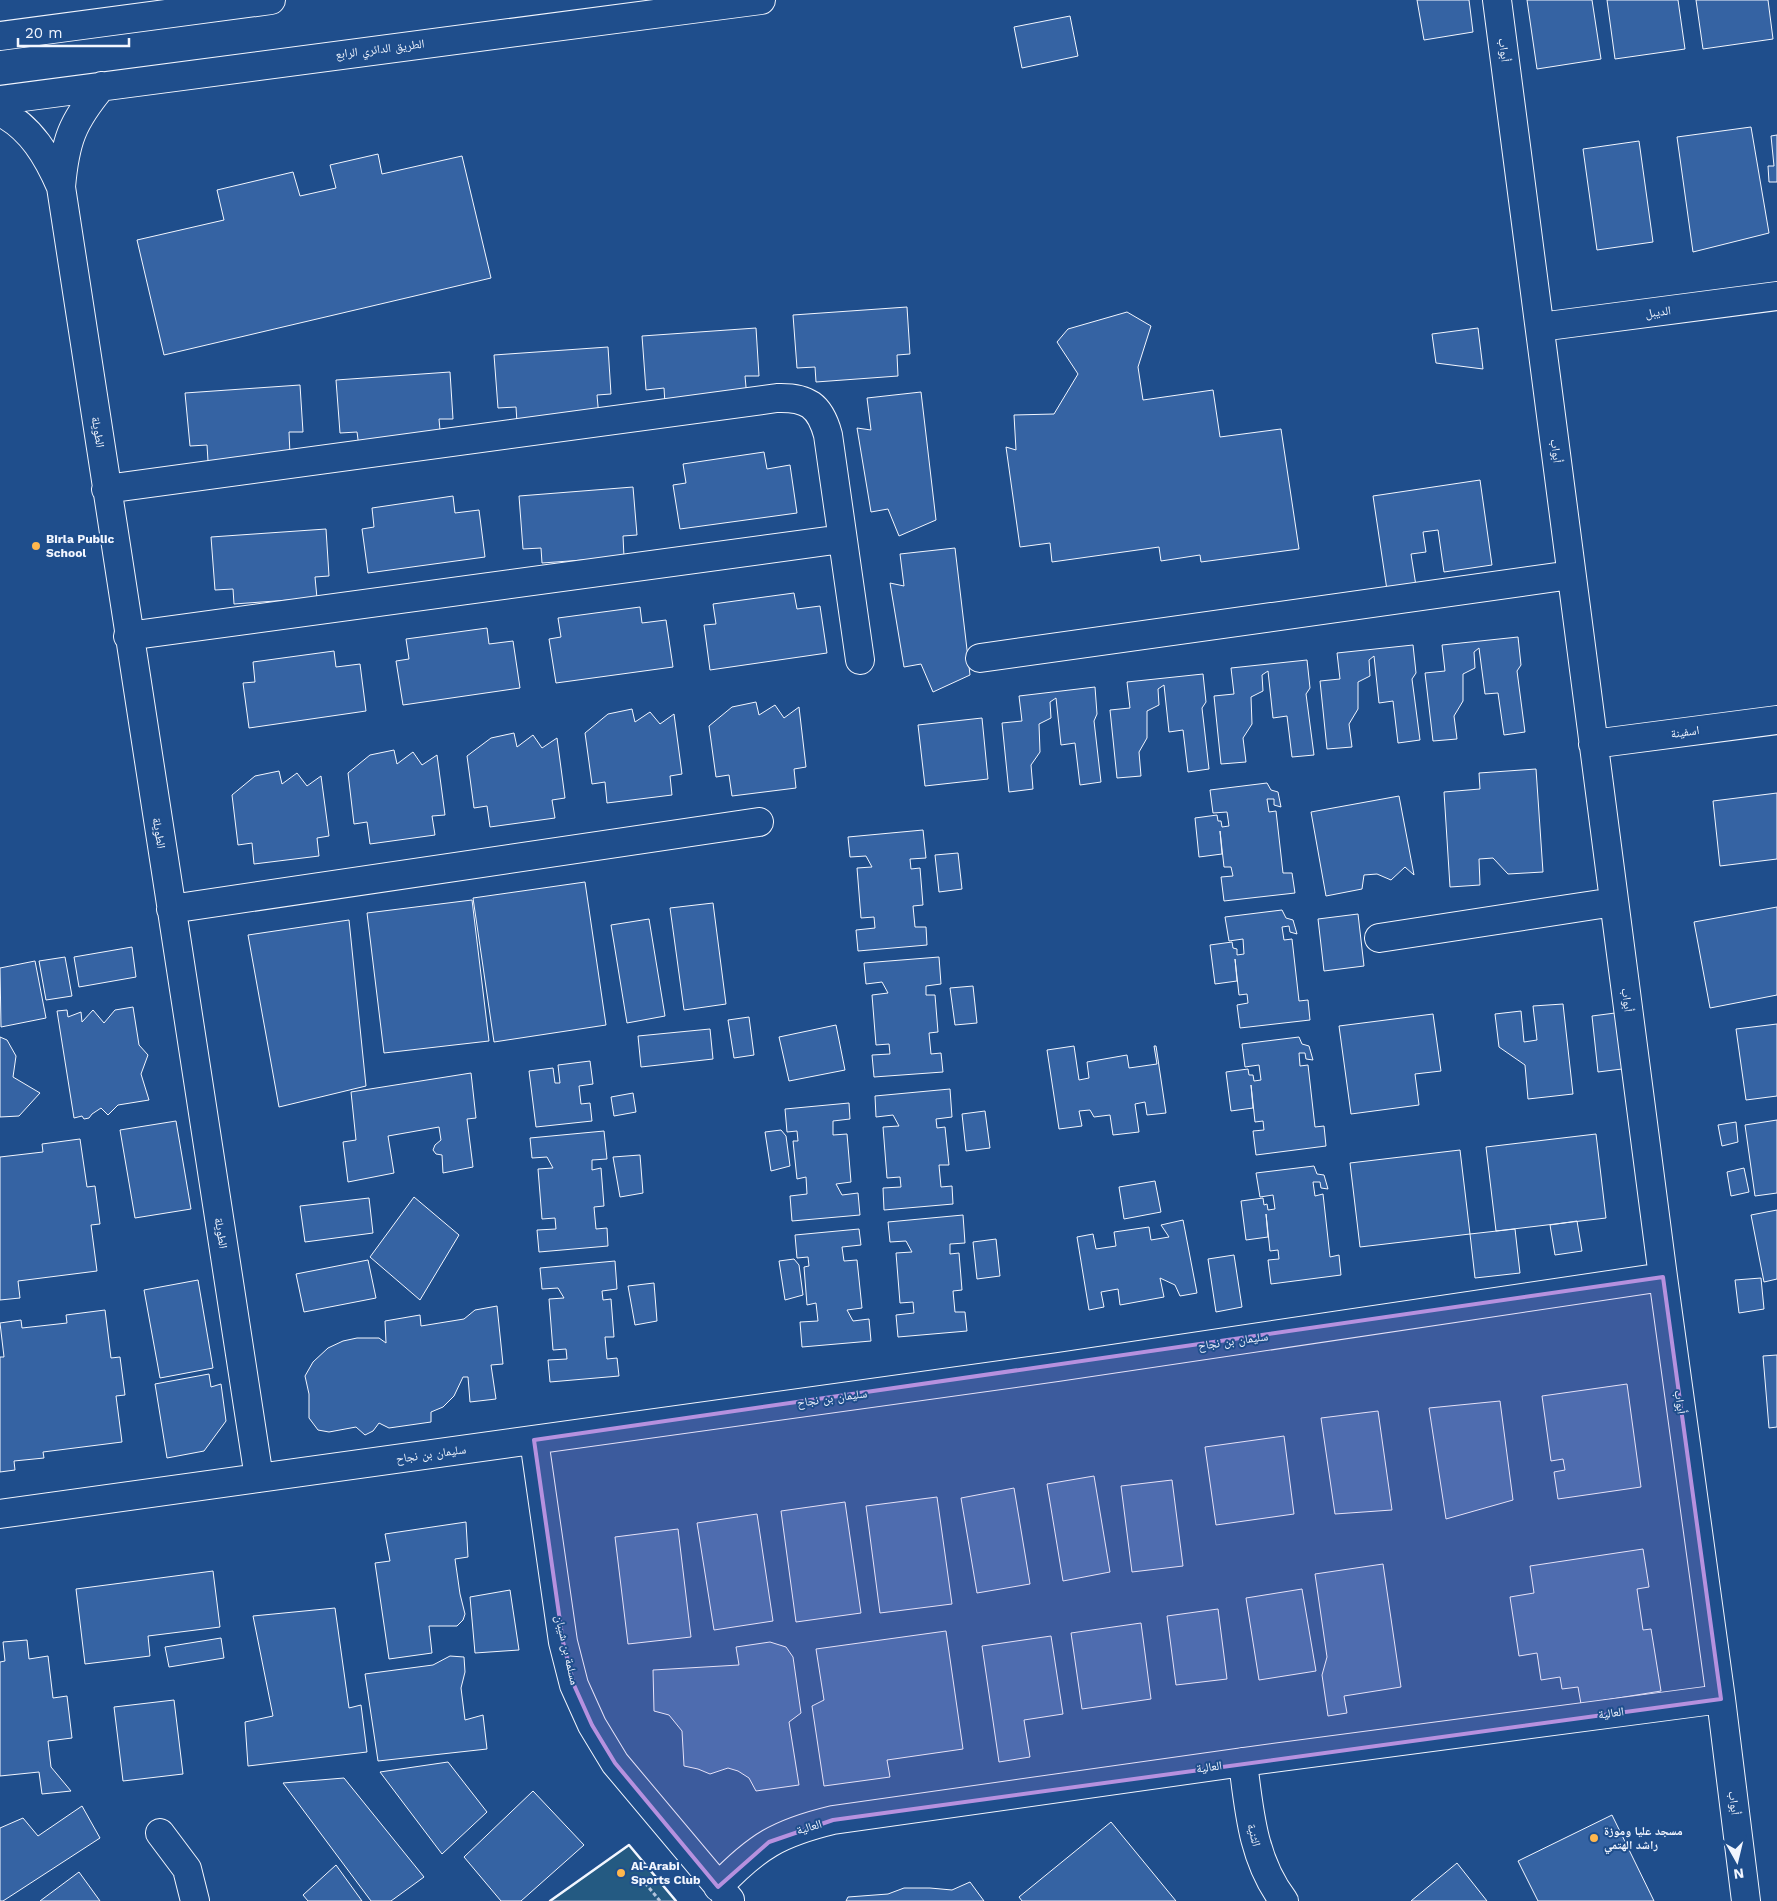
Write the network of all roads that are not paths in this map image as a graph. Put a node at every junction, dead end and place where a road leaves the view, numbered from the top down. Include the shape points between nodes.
1 (271, 0) edge
2 (761, 0) edge
3 (1497, 0) edge
4 (0, 36) edge
5 (102, 86) junction
6 (0, 100) edge
7 (0, 112) edge
8 (61, 187) junction
9 (1777, 296) edge
10 (1540, 327) junction
11 (106, 489) junction
12 (842, 538) junction
13 (1571, 575) junction
14 (128, 636) junction
15 (980, 658) dead end
16 (860, 660) dead end
17 (1777, 720) edge
18 (1593, 744) junction
19 (759, 822) dead end
20 (1614, 902) junction
21 (171, 910) junction
22 (1379, 938) dead end
23 (1663, 1277) junction
24 (534, 1440) junction
25 (259, 1478) junction
26 (0, 1514) edge
27 (1721, 1699) junction
28 (1243, 1762) junction
29 (160, 1833) dead end
30 (724, 1894) edge
31 (195, 1901) edge
32 (1284, 1901) edge
33 (1746, 1901) edge

1 - 4 street
2 - 5 street, الطريق الدائري الرابع
3 - 10 street, أبواب
5 - 6 street, الطريق الدائري الرابع
5 - 8 street, الطويلة via 84,107 71,132
7 - 8 street, الطويلة via 31,135 49,159
8 - 11 street, الطويلة
9 - 10 street, الديبل
10 - 13 street, أبواب
11 - 12 street via 795,397 811,404 823,418
11 - 14 street, الطويلة
12 - 14 street
12 - 16 street
13 - 15 street
13 - 18 street, أبواب
14 - 21 street, الطويلة
17 - 18 street, اسفينة
18 - 20 street, أبواب
19 - 21 street
20 - 22 street
20 - 23 street, أبواب
21 - 25 street, الطويلة
23 - 24 street, سليمان بن نجاح via 1058,1367
23 - 27 street, أبواب
24 - 25 street, سليمان بن نجاح
24 - 30 street, مسلمة بن شيبان via 563,1642 574,1685 592,1726 615,1763
25 - 26 street, سليمان بن نجاح
27 - 28 street, العالية
27 - 33 street, أبواب
28 - 30 street, العالية via 833,1820 800,1828 769,1842 742,1862
28 - 32 street, الثنية via 1252,1830 1261,1861
29 - 31 street via 187,1869

